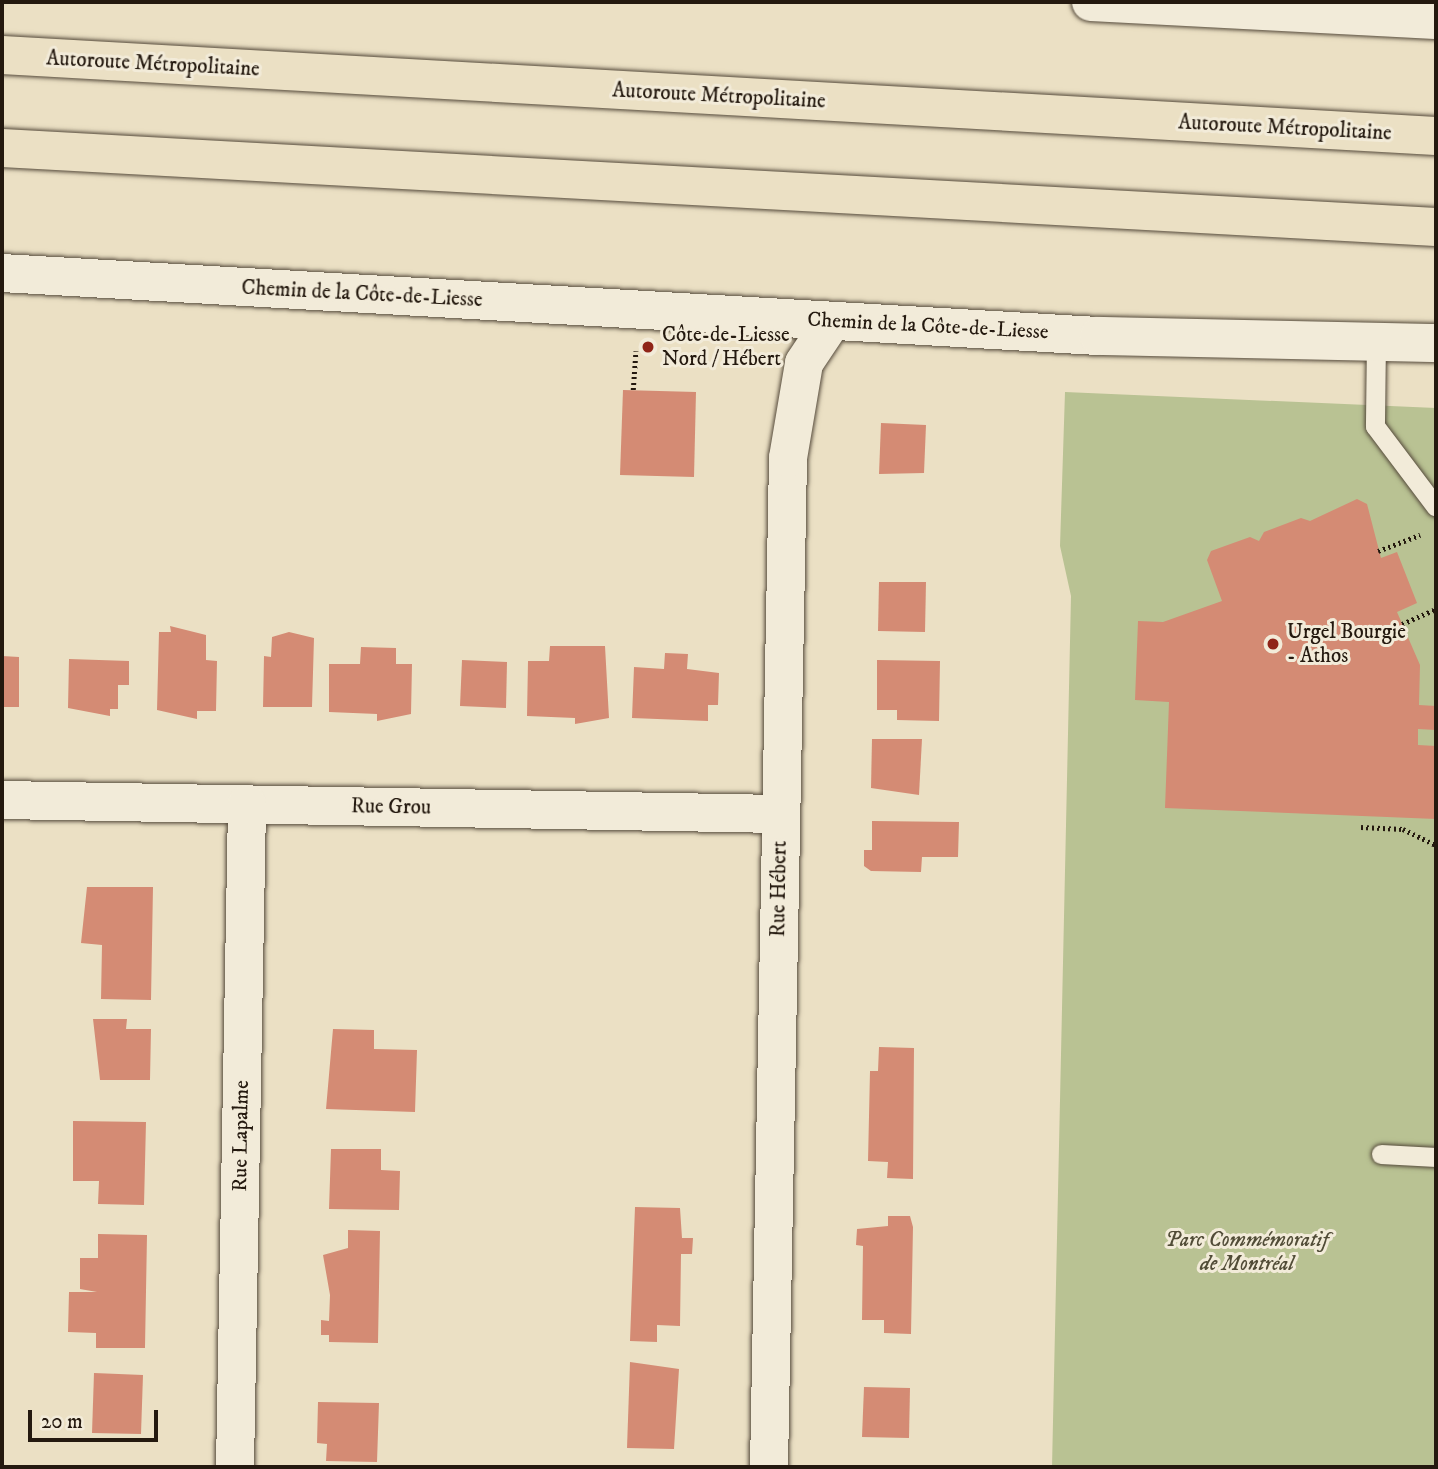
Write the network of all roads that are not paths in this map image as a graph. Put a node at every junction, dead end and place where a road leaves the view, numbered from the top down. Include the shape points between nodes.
1 (1091, 2) edge
2 (1436, 20) edge
3 (2, 55) edge
4 (1436, 136) edge
5 (2, 148) edge
6 (1436, 227) edge
7 (2, 273) edge
8 (832, 321) junction
9 (1376, 340) junction
10 (1436, 343) edge
11 (1436, 507) edge
12 (2, 800) edge
13 (247, 804) junction
14 (780, 814) junction
15 (1381, 1154) dead end
16 (1436, 1157) edge
17 (235, 1467) edge
18 (769, 1467) edge

1 - 2 street
3 - 4 highway, Autoroute Métropolitaine
5 - 6 highway
7 - 8 street, Chemin de la Côte-de-Liesse
8 - 9 street, Chemin de la Côte-de-Liesse via 1099,336
8 - 14 street, Rue Hébert via 804,363 790,429
9 - 10 street, Chemin de la Côte-de-Liesse
9 - 11 lane via 1376,426
12 - 13 street, Rue Grou
13 - 14 street, Rue Grou
13 - 17 street, Rue Lapalme
14 - 18 street, Rue Hébert
15 - 16 lane

